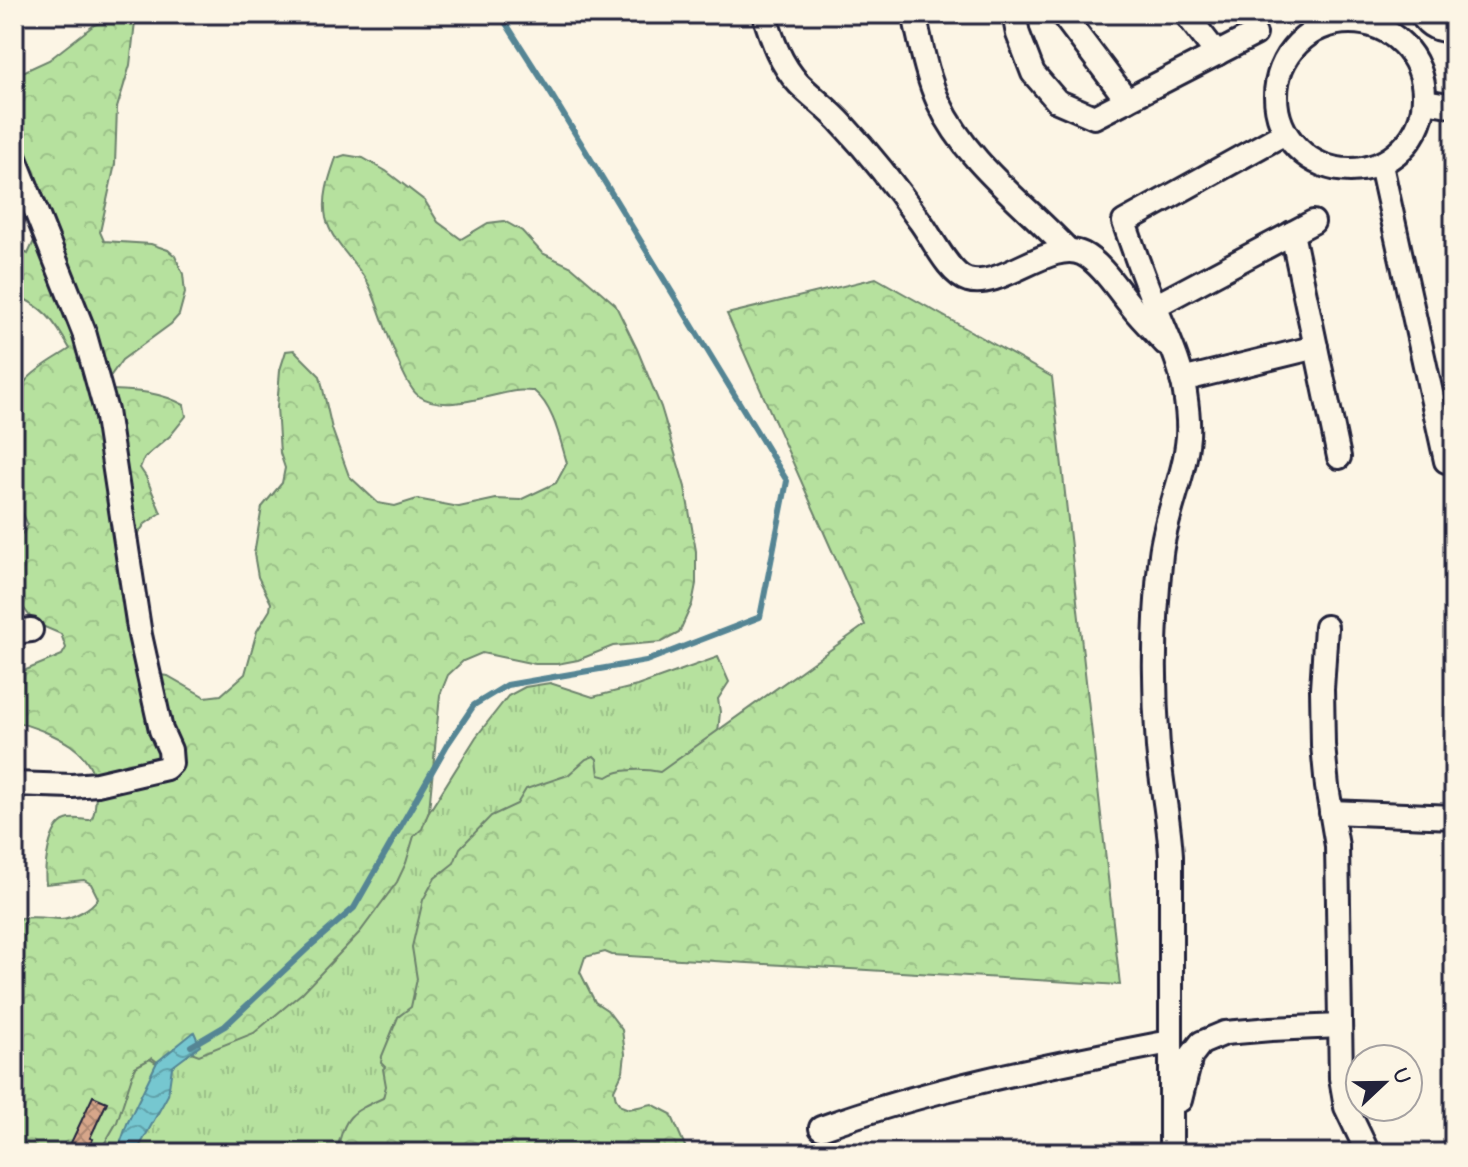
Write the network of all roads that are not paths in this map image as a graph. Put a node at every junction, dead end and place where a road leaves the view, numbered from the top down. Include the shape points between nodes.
1 (764, 14) edge
2 (914, 14) edge
3 (1014, 14) edge
4 (1062, 14) edge
5 (1186, 14) edge
6 (1421, 14) edge
7 (1319, 20) edge
8 (1448, 31) edge
9 (1255, 34) dead end
10 (1217, 54) junction
11 (1127, 100) junction
12 (1425, 101) junction
13 (1454, 106) edge
14 (1285, 133) junction
15 (14, 156) edge
16 (1381, 165) junction
17 (1313, 222) dead end
18 (1292, 233) junction
19 (1069, 251) junction
20 (1155, 306) junction
21 (1316, 347) junction
22 (1176, 354) junction
23 (1182, 380) junction
24 (1339, 457) dead end
25 (1446, 461) dead end
26 (1326, 627) dead end
27 (14, 784) edge
28 (1331, 812) junction
29 (1454, 817) edge
30 (1340, 1026) junction
31 (1170, 1042) junction
32 (821, 1128) dead end
33 (1171, 1145) edge
34 (1368, 1153) edge

1 - 19 street via 786,67 862,145 963,280 989,279
2 - 19 street via 924,60 950,124 968,150
3 - 11 street via 1033,73 1057,101 1094,117
4 - 11 street
5 - 10 street
6 - 8 street via 1433,28
7 - 12 street via 1380,28 1405,45 1420,70
7 - 14 street via 1285,59 1276,83
9 - 10 street
10 - 11 street
12 - 13 street
12 - 16 street via 1419,126 1403,149
14 - 16 street via 1303,154 1327,167 1354,171
14 - 20 street via 1124,222
15 - 27 street via 84,332 106,411 140,635 171,763 97,784
16 - 25 street
17 - 18 street
18 - 20 street
18 - 21 street
19 - 22 street via 1089,258
20 - 22 street
21 - 23 street
21 - 24 street
22 - 23 street
23 - 31 street via 1188,435 1161,552 1155,655 1158,748 1171,856
26 - 28 street via 1323,745
28 - 29 street
28 - 30 street via 1337,846
30 - 33 street via 1225,1033 1201,1043 1191,1056
30 - 34 street via 1346,1107
31 - 32 street via 963,1084
31 - 33 street

